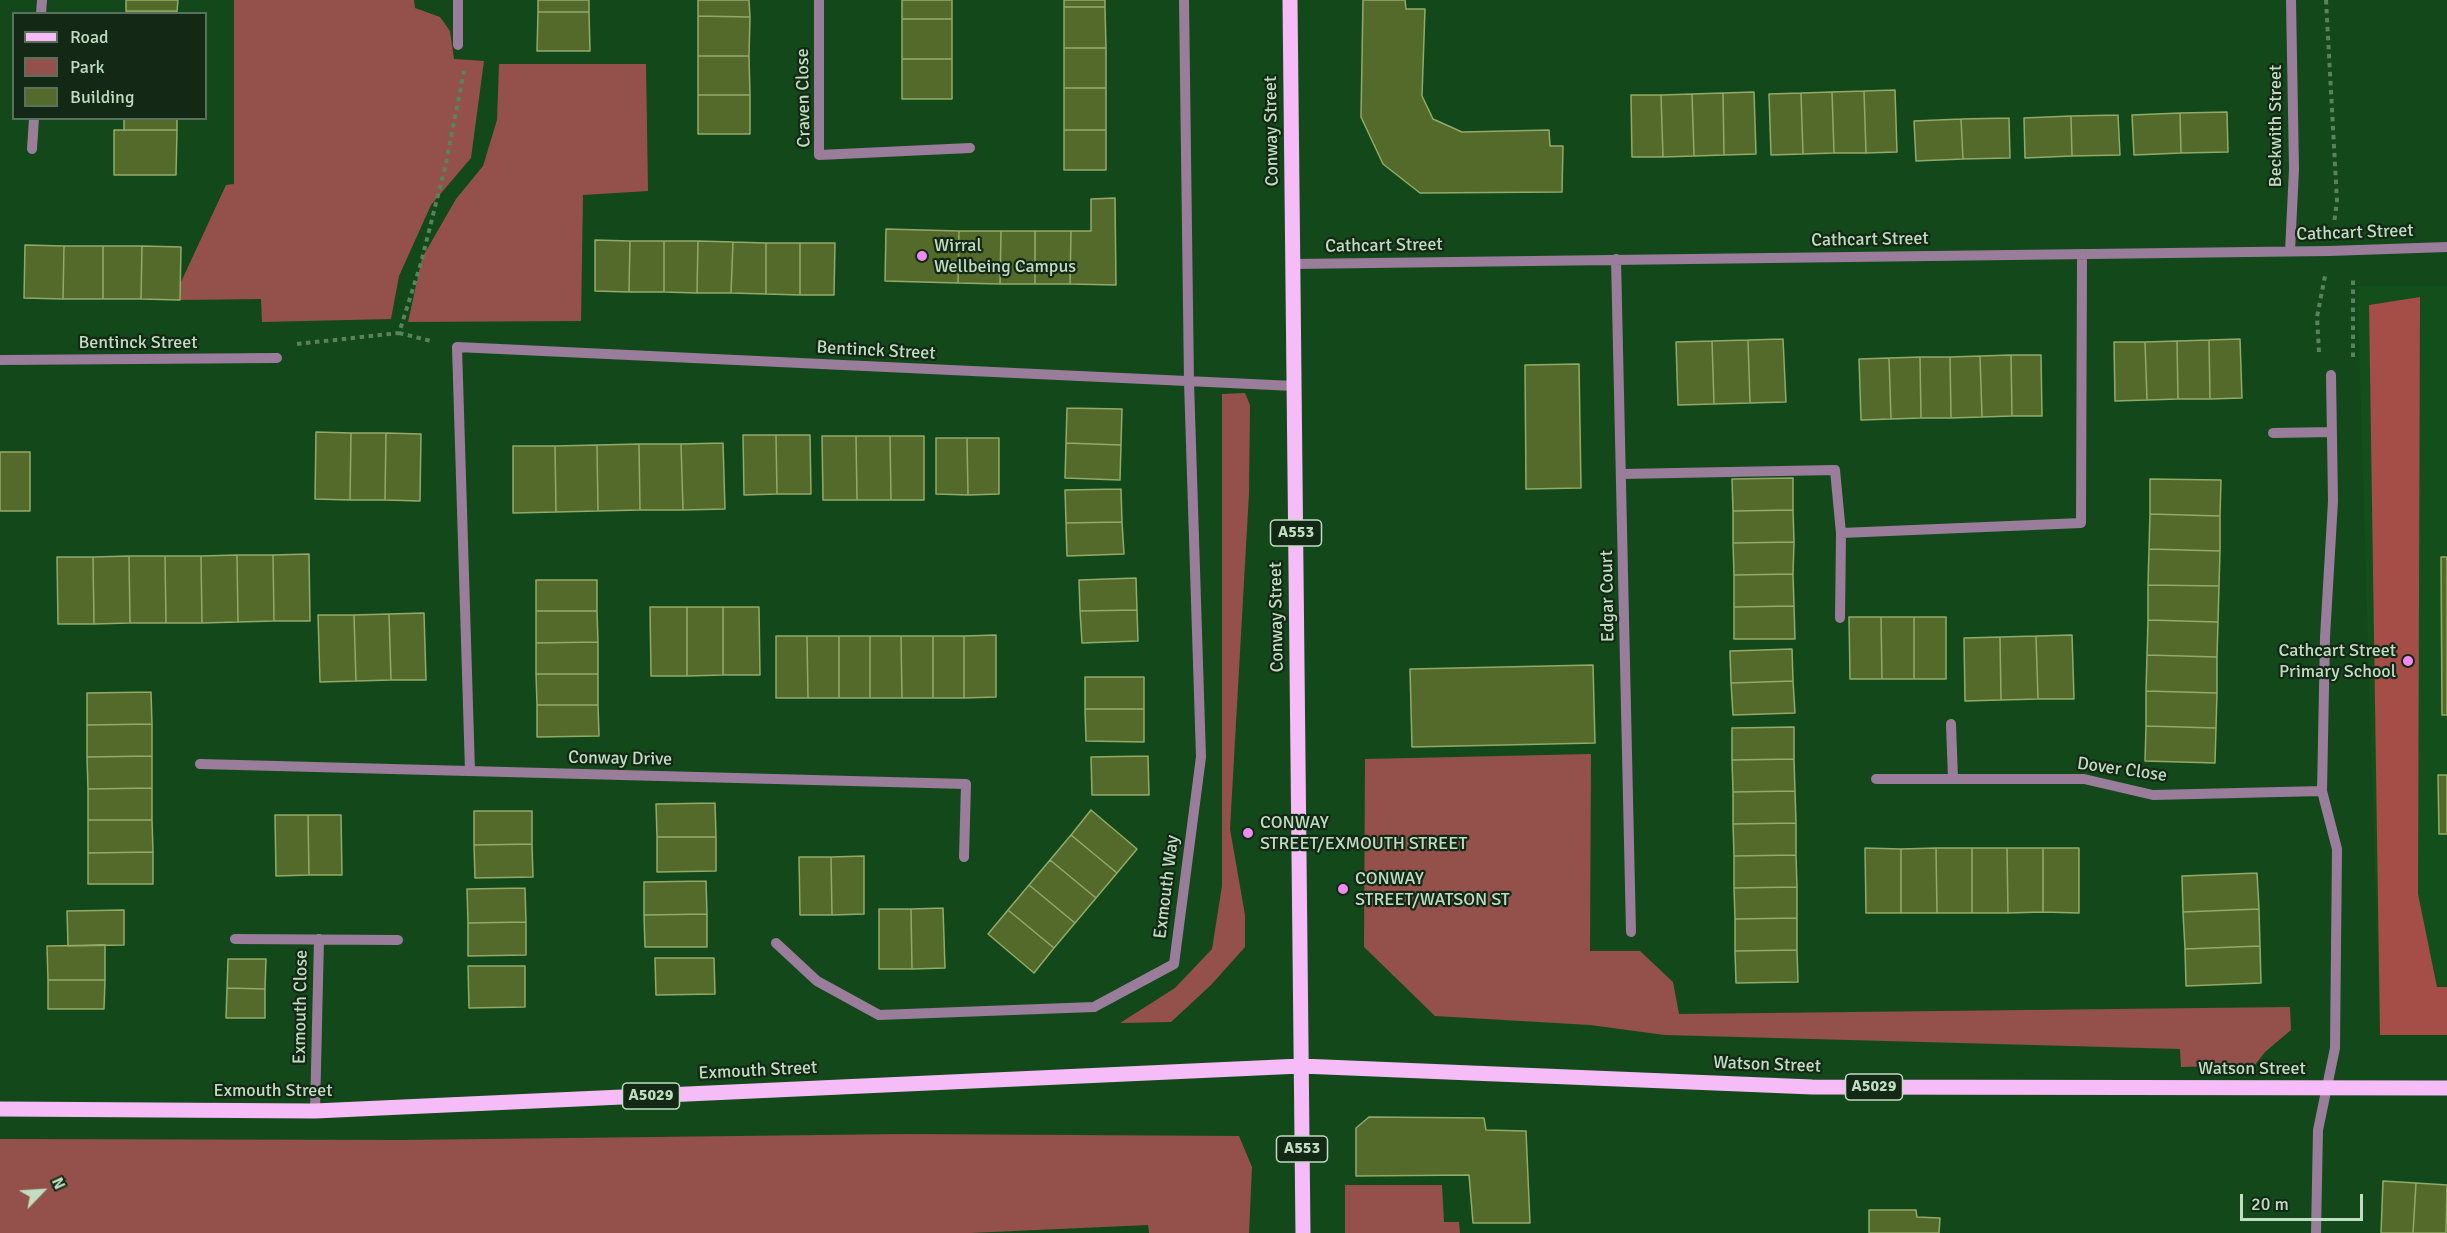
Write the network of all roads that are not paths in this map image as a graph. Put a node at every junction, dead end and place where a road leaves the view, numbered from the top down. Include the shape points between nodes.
1 (458, 0) edge
2 (819, 0) edge
3 (1184, 0) edge
4 (1290, 0) edge
5 (2291, 0) edge
6 (458, 45) road end
7 (34, 120) edge
8 (970, 148) dead end
9 (32, 149) dead end
10 (2447, 247) edge
11 (2290, 251) junction
12 (2082, 254) junction
13 (1616, 259) junction
14 (1293, 264) junction
15 (277, 358) road end
16 (0, 360) edge
17 (2331, 375) road end
18 (1189, 382) junction
19 (1294, 386) junction
20 (2332, 432) junction
21 (2273, 433) dead end
22 (1622, 474) junction
23 (1841, 533) junction
24 (1840, 618) dead end
25 (1951, 724) dead end
26 (200, 764) dead end
27 (470, 771) junction
28 (1876, 779) dead end
29 (1953, 779) junction
30 (2322, 791) junction
31 (964, 857) dead end
32 (1631, 932) dead end
33 (235, 939) dead end
34 (319, 939) junction
35 (398, 940) dead end
36 (776, 943) dead end
37 (1301, 1066) junction
38 (2447, 1088) edge
39 (2328, 1089) junction
40 (0, 1109) edge
41 (315, 1111) junction
42 (1303, 1233) edge
43 (2316, 1233) edge

1 - 6 street
2 - 8 street, Craven Close via 819,155
3 - 18 street
4 - 14 main road, Conway Street / A553
5 - 11 street, Beckwith Street via 2294,169
7 - 9 street
10 - 11 street, Cathcart Street
11 - 12 street, Cathcart Street
12 - 13 street, Cathcart Street
12 - 23 street via 2081,523
13 - 14 street, Cathcart Street
13 - 22 street, Edgar Court
14 - 19 main road, Conway Street / A553
15 - 16 street, Bentinck Street
17 - 20 street
18 - 19 street, Bentinck Street
18 - 27 street, Bentinck Street via 457,348
18 - 36 street, Exmouth Way via 1201,757 1174,964 1095,1007 879,1015 817,981
19 - 37 main road, Conway Street / A553
20 - 21 street
20 - 30 street
22 - 23 street via 1836,470
22 - 32 street, Edgar Court
23 - 24 street
25 - 29 street
26 - 27 street, Conway Drive
27 - 31 street, Conway Drive via 966,784
28 - 29 street, Dover Close
29 - 30 street, Dover Close via 2084,779 2153,795
30 - 39 street via 2337,849 2335,1048
33 - 34 street, Exmouth Close
34 - 35 street, Exmouth Close
34 - 41 street, Exmouth Close
37 - 39 main road, Watson Street / A5029 via 1812,1086
37 - 41 main road, Exmouth Street / A5029
37 - 42 main road, Conway Street / A553
38 - 39 main road, Watson Street / A5029
39 - 43 street via 2318,1130
40 - 41 main road, Exmouth Street / A5029

